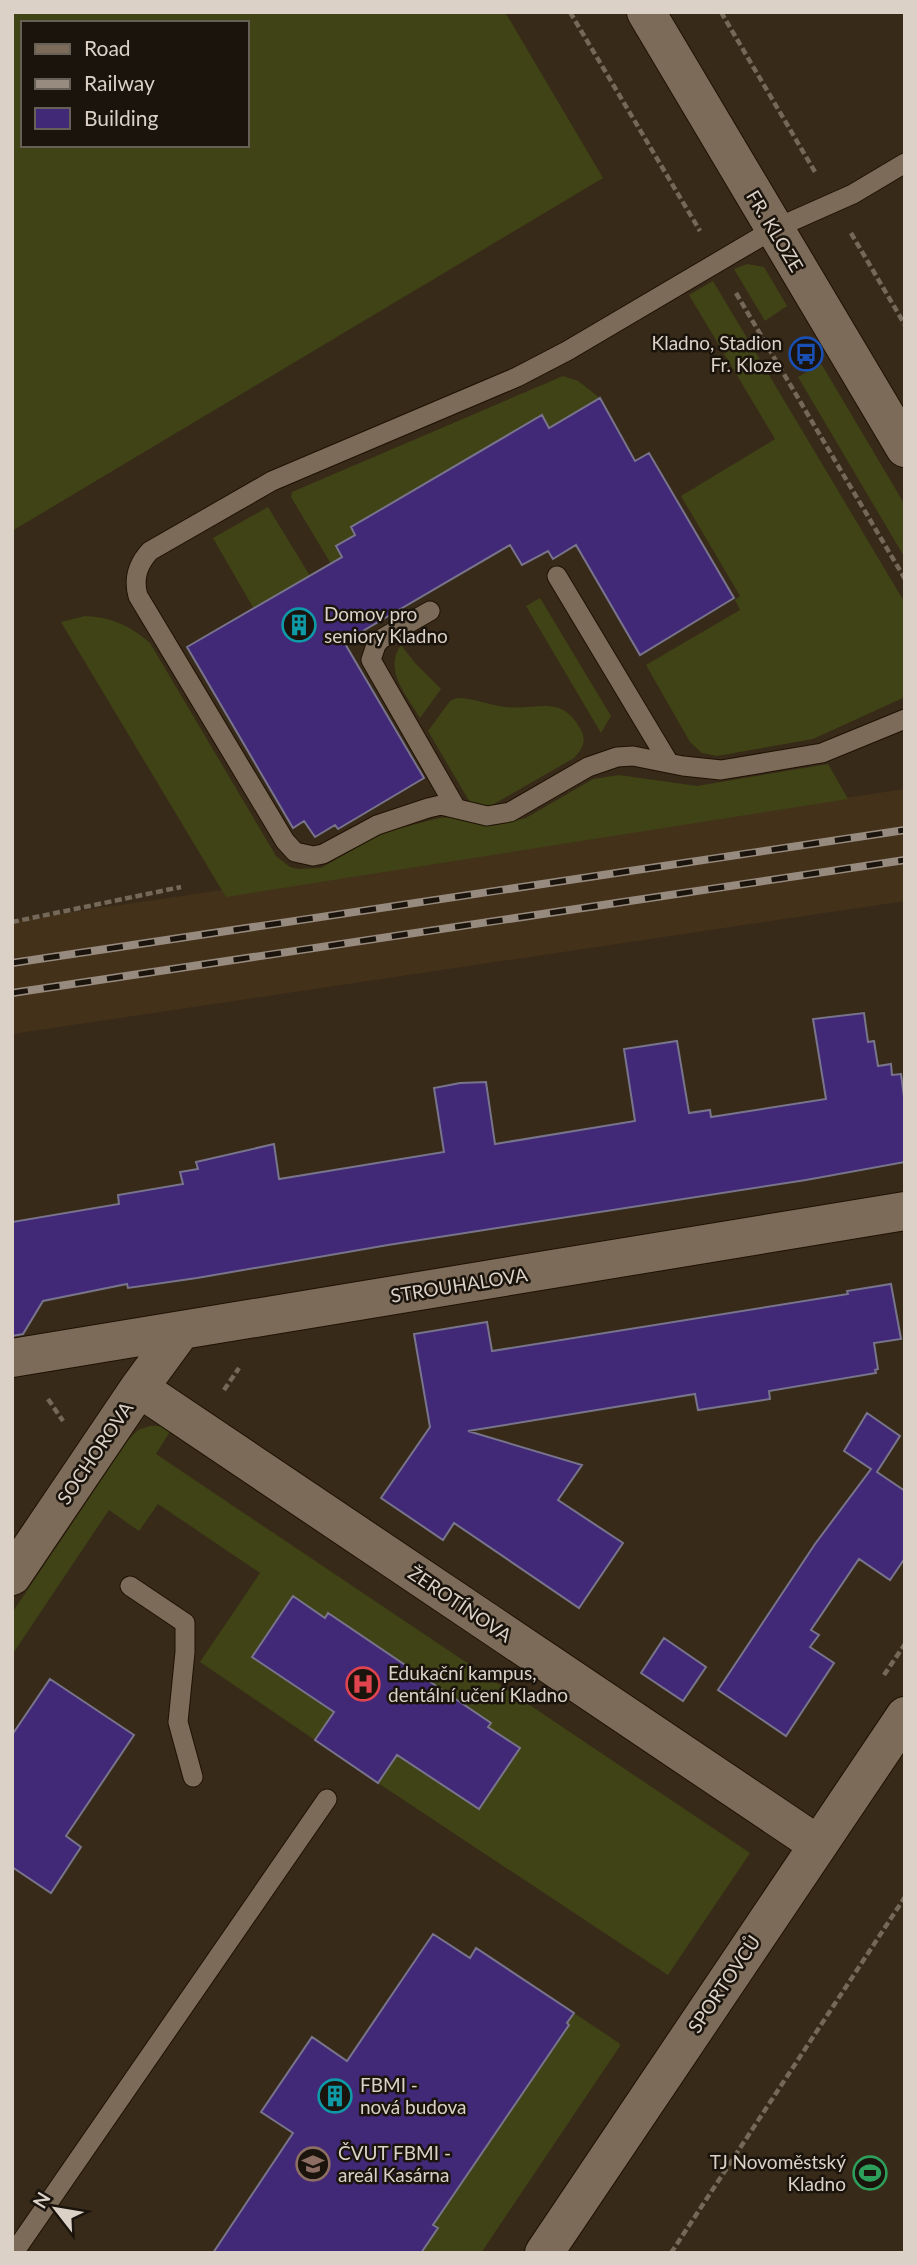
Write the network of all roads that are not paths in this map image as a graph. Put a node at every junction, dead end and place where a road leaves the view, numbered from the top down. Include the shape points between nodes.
1 (646, 12) edge
2 (905, 163) edge
3 (774, 229) junction
4 (905, 448) edge
5 (557, 576) dead end
6 (430, 611) dead end
7 (905, 719) edge
8 (669, 763) junction
9 (456, 808) junction
10 (905, 1211) edge
11 (180, 1332) junction
12 (12, 1358) edge
13 (138, 1388) junction
14 (12, 1576) edge
15 (130, 1586) dead end
16 (905, 1716) edge
17 (193, 1777) dead end
18 (327, 1799) dead end
19 (817, 1844) junction
20 (15, 2251) edge
21 (544, 2253) edge

1 - 3 street, FR. KLOZE
2 - 3 lane via 853,194
3 - 4 street, FR. KLOZE
3 - 9 lane via 517,377 272,481 142,559 136,579 138,596 295,852 323,854 416,810 441,805
5 - 8 lane
6 - 9 lane via 381,639 372,660
7 - 8 lane via 822,753 721,770
8 - 9 lane via 617,757 588,767 510,812 478,816
10 - 11 street, STROUHALOVA
11 - 12 street, STROUHALOVA
11 - 13 street, SOCHOROVA
13 - 14 street, SOCHOROVA
13 - 19 street, ŽEROTÍNOVA
15 - 17 lane via 185,1623 178,1721
16 - 19 street, SPORTOVCŮ
18 - 20 lane
19 - 21 street, SPORTOVCŮ

